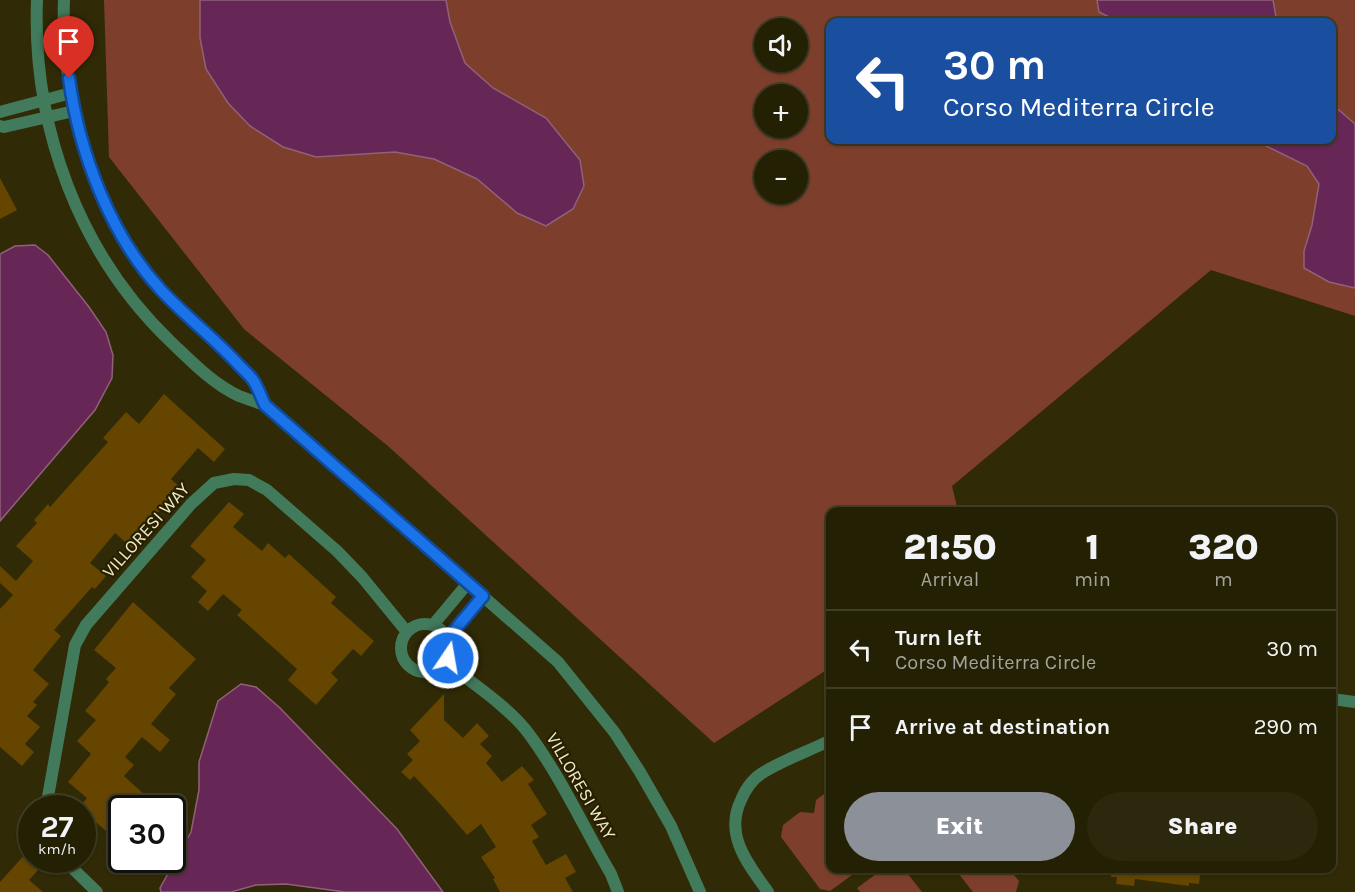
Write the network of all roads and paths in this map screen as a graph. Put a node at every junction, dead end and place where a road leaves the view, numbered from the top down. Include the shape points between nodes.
1 (37, 0) edge
2 (64, 0) edge
3 (71, 93) junction
4 (44, 100) junction
5 (74, 111) junction
6 (0, 112) edge
7 (47, 117) junction
8 (0, 126) edge
9 (265, 405) junction
10 (468, 583) junction
11 (483, 596) junction
12 (433, 625) junction
13 (407, 632) junction
14 (448, 638) junction
15 (445, 662) junction
16 (1336, 700) edge
17 (1355, 702) edge
18 (826, 743) edge
19 (48, 795) edge
20 (77, 873) edge
21 (700, 890) edge
22 (97, 892) edge
23 (618, 892) edge
24 (768, 892) edge

1 - 4 street via 37,59
2 - 3 street
3 - 4 street
3 - 5 street
4 - 6 street
4 - 7 street
5 - 7 street
5 - 9 street via 106,205 141,267 253,380
7 - 8 street
7 - 9 street via 79,216 129,297 218,383
9 - 10 street
10 - 11 street
10 - 12 street
11 - 14 street
11 - 21 street via 558,662 615,733 671,826
12 - 13 street via 419,624
12 - 14 street
13 - 15 street via 402,640 402,656 412,669 429,672
13 - 19 street, VILLORESI WAY via 356,570 267,490 249,480 214,483 191,504 86,625 75,645
14 - 15 street via 450,650
15 - 23 street, VILLORESI WAY via 528,733 612,874
16 - 17 street
18 - 24 street via 757,776 736,809 737,841
20 - 22 street

